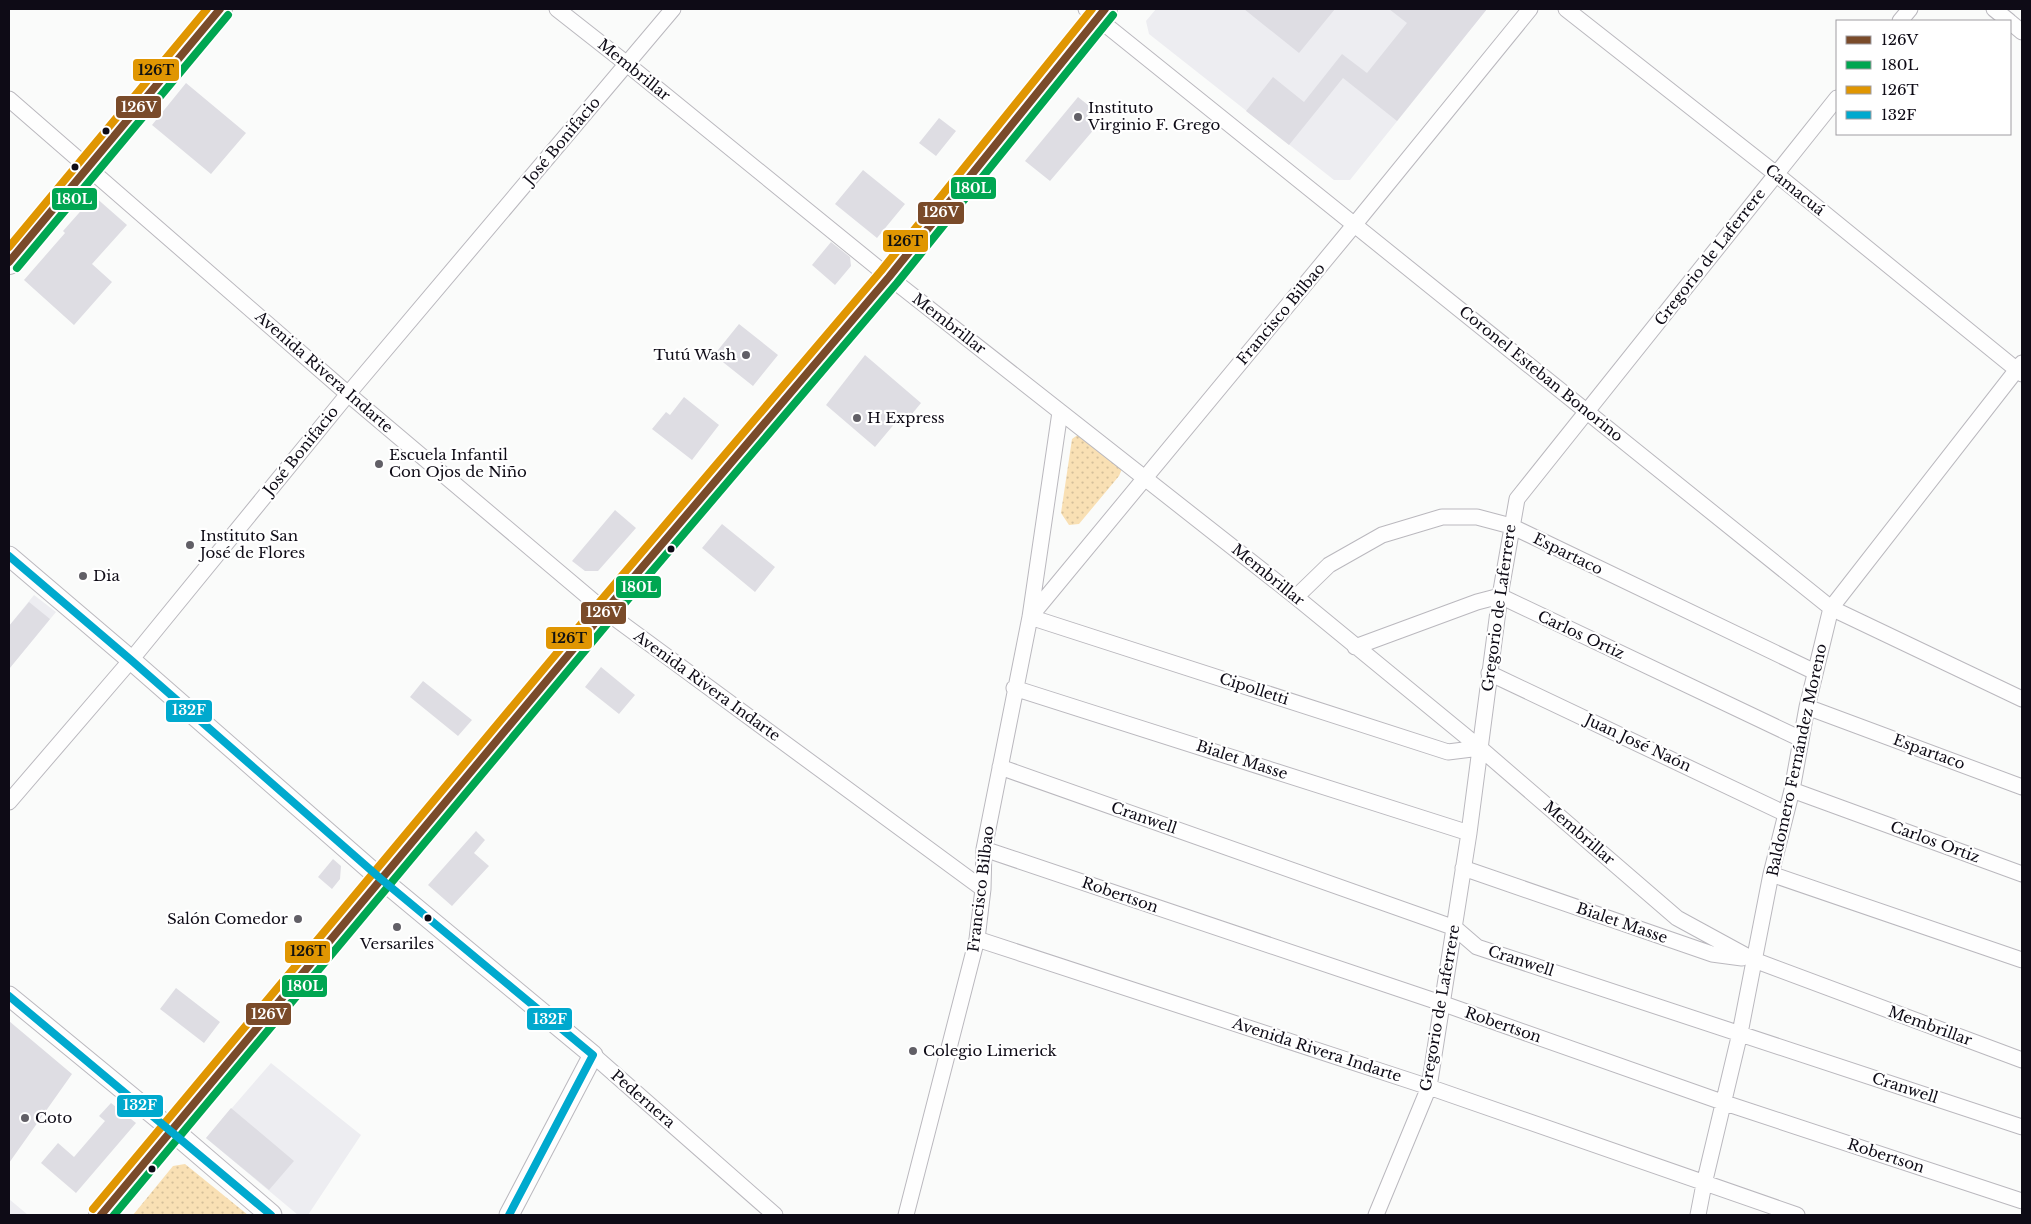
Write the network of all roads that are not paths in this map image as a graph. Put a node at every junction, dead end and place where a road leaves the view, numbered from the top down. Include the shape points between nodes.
1 (220, 9) edge
2 (557, 9) edge
3 (673, 9) edge
4 (1530, 9) edge
5 (1566, 9) edge
6 (1910, 9) edge
7 (1994, 9) edge
8 (1096, 12) edge
9 (1901, 20) edge
10 (2007, 20) edge
11 (2011, 24) edge
12 (2022, 32) edge
13 (628, 64) junction
14 (9, 99) edge
15 (1836, 99) edge
16 (88, 166) junction
17 (1776, 174) junction
18 (1355, 224) junction
19 (9, 262) edge
20 (890, 277) junction
21 (2020, 369) edge
22 (348, 394) junction
23 (1060, 412) junction
24 (1588, 412) junction
25 (1145, 477) junction
26 (1511, 526) junction
27 (9, 556) edge
28 (1500, 596) junction
29 (1296, 597) junction
30 (1831, 608) junction
31 (605, 611) junction
32 (1030, 617) junction
33 (1355, 647) junction
34 (131, 660) junction
35 (1815, 672) junction
36 (1489, 673) junction
37 (1014, 688) junction
38 (2022, 698) edge
39 (1807, 707) junction
40 (1801, 739) junction
41 (1480, 748) junction
42 (1000, 767) junction
43 (2022, 786) edge
44 (1792, 790) junction
45 (9, 802) edge
46 (1786, 814) junction
47 (1469, 833) junction
48 (984, 849) junction
49 (1463, 868) junction
50 (1771, 874) junction
51 (2022, 874) edge
52 (382, 879) junction
53 (983, 889) junction
54 (1455, 928) junction
55 (977, 938) junction
56 (1754, 960) junction
57 (2022, 960) edge
58 (9, 996) edge
59 (1444, 1004) junction
60 (1740, 1033) junction
61 (593, 1055) junction
62 (2022, 1060) edge
63 (1429, 1087) junction
64 (1722, 1102) junction
65 (2022, 1127) edge
66 (172, 1130) junction
67 (1704, 1184) junction
68 (2022, 1201) edge
69 (2022, 1206) edge
70 (101, 1215) edge
71 (271, 1215) edge
72 (508, 1215) edge
73 (775, 1215) edge
74 (906, 1215) edge
75 (1376, 1215) edge
76 (1698, 1215) edge
77 (1797, 1215) edge
78 (2021, 1215) edge

1 - 16 main road
2 - 13 street, Membrillar
3 - 13 street, José Bonifacio
4 - 18 street, Francisco Bilbao
5 - 17 street, Camacuá
6 - 9 street
7 - 10 street
8 - 18 street, Coronel Esteban Bonorino
8 - 20 main road
11 - 12 street
13 - 20 street, Membrillar
13 - 22 street, José Bonifacio
14 - 16 street, Avenida Rivera Indarte
15 - 17 street, Gregorio de Laferrere
16 - 19 main road
16 - 22 street, Avenida Rivera Indarte
17 - 21 street, Camacuá
17 - 24 street, Gregorio de Laferrere
18 - 24 street, Coronel Esteban Bonorino
18 - 25 street, Francisco Bilbao
20 - 23 street, Membrillar
20 - 31 main road
21 - 30 street, Baldomero Fernández Moreno
22 - 31 street, Avenida Rivera Indarte
22 - 34 street, José Bonifacio
23 - 25 street, Membrillar
23 - 32 street, Francisco Bilbao
24 - 26 street, Gregorio de Laferrere via 1517,499
24 - 30 street, Coronel Esteban Bonorino
25 - 29 street, Membrillar
25 - 32 street, Francisco Bilbao
26 - 28 street, Gregorio de Laferrere
26 - 29 street, Espartaco via 1476,517 1442,517 1382,535 1329,565
26 - 35 street, Espartaco
27 - 34 street, Pedernera
28 - 33 street
28 - 36 street, Gregorio de Laferrere
28 - 40 street, Carlos Ortiz
29 - 33 street, Membrillar
30 - 35 street, Baldomero Fernández Moreno
30 - 38 street, Coronel Esteban Bonorino
31 - 52 main road
31 - 53 street, Avenida Rivera Indarte
32 - 37 street, Francisco Bilbao
32 - 41 street, Cipolletti via 1448,752
33 - 41 street, Membrillar
34 - 45 street, José Bonifacio
34 - 52 street, Pedernera
35 - 39 street, Baldomero Fernández Moreno
36 - 41 street, Gregorio de Laferrere
36 - 46 street, Juan José Naón
37 - 42 street, Francisco Bilbao
37 - 47 street, Bialet Masse
39 - 40 street, Baldomero Fernández Moreno
39 - 43 street, Espartaco
40 - 44 street, Baldomero Fernández Moreno
41 - 47 street, Gregorio de Laferrere
41 - 56 street, Membrillar via 1677,918
42 - 48 street, Francisco Bilbao
42 - 54 street, Cranwell
44 - 46 street, Baldomero Fernández Moreno
44 - 51 street, Carlos Ortiz
46 - 50 street, Baldomero Fernández Moreno
47 - 49 street, Gregorio de Laferrere
48 - 53 street, Francisco Bilbao
48 - 59 street, Robertson
49 - 54 street, Gregorio de Laferrere
49 - 56 street, Bialet Masse via 1712,954
50 - 56 street, Baldomero Fernández Moreno
50 - 57 street
52 - 61 street, Pedernera
52 - 66 main road
53 - 55 street, Francisco Bilbao
54 - 59 street, Gregorio de Laferrere
54 - 60 street, Cranwell via 1477,947
55 - 63 street, Avenida Rivera Indarte
55 - 74 street, Francisco Bilbao
56 - 60 street, Baldomero Fernández Moreno
56 - 62 street, Membrillar
58 - 66 street
59 - 63 street, Gregorio de Laferrere
59 - 64 street, Robertson
60 - 64 street, Baldomero Fernández Moreno
60 - 65 street, Cranwell
61 - 72 street
61 - 73 street, Pedernera
63 - 67 street, Avenida Rivera Indarte
63 - 75 street, Gregorio de Laferrere
64 - 67 street, Baldomero Fernández Moreno
64 - 68 street, Robertson
66 - 70 main road
66 - 71 main road
67 - 76 street, Baldomero Fernández Moreno
67 - 77 street, Avenida Rivera Indarte
69 - 78 street

